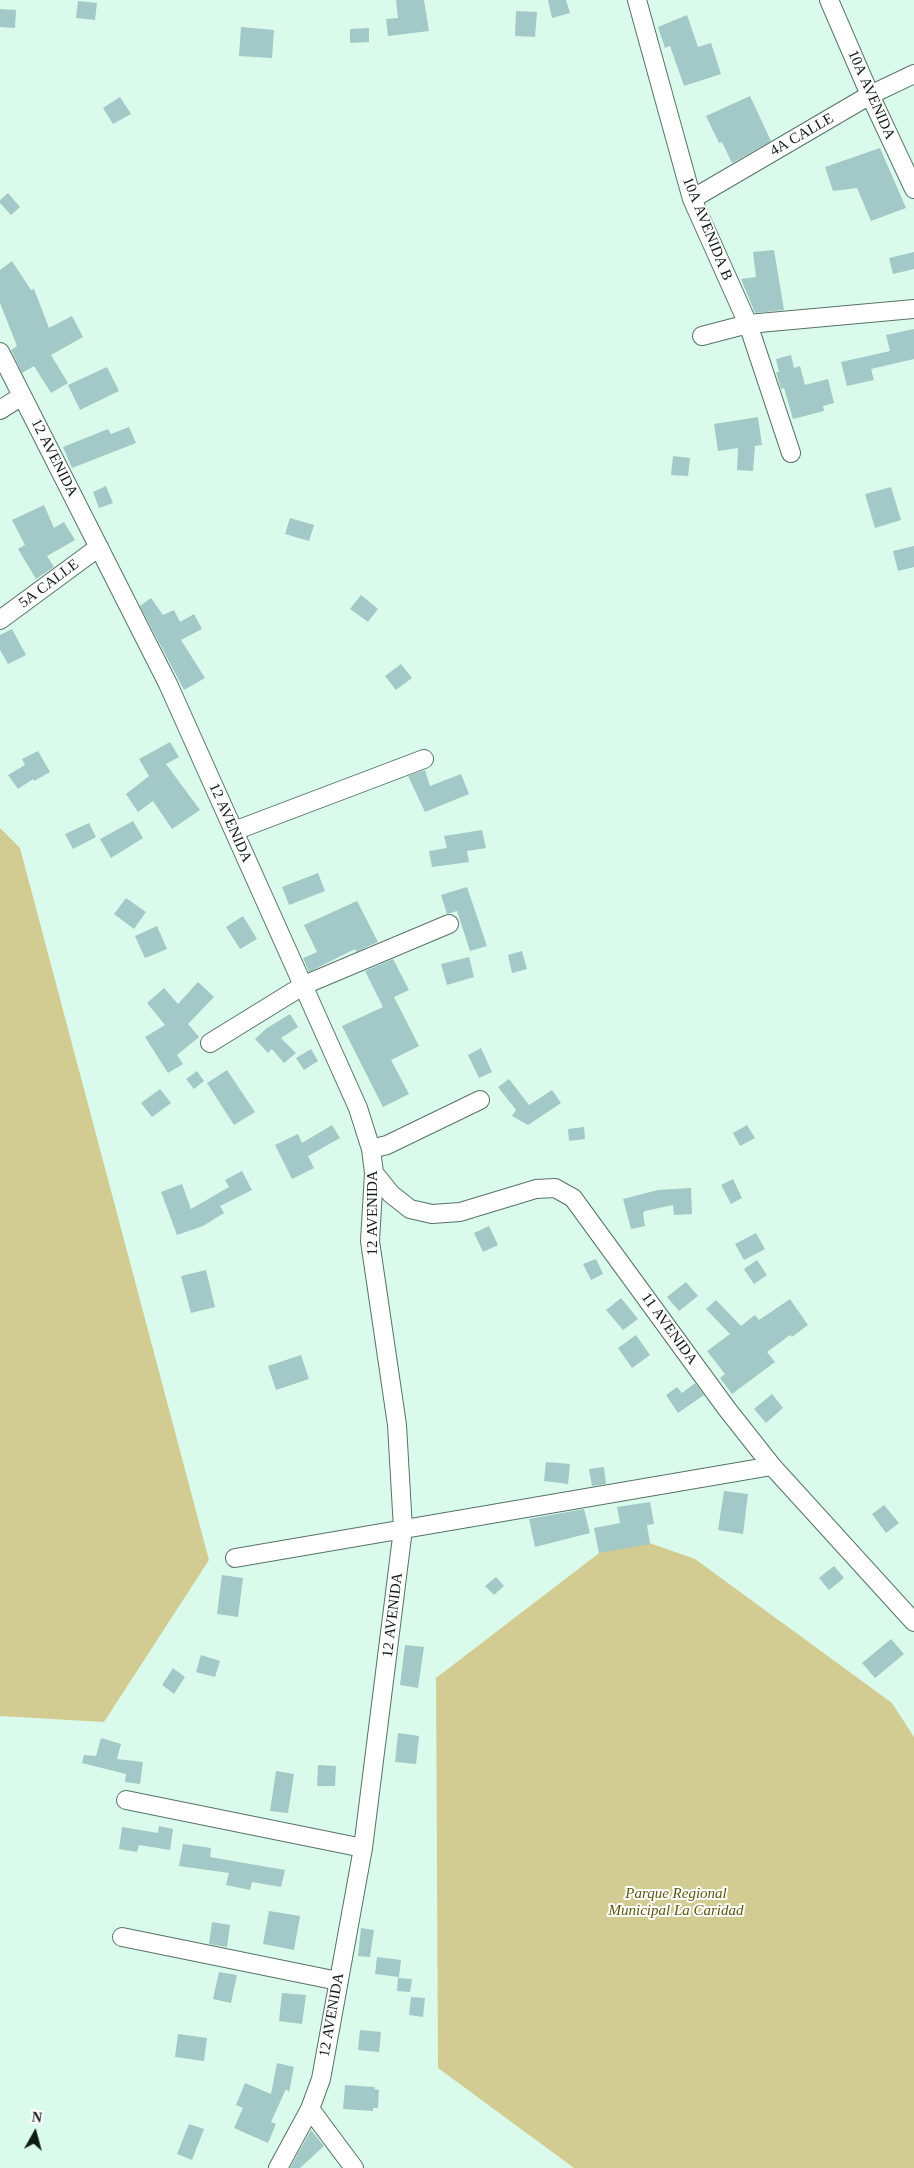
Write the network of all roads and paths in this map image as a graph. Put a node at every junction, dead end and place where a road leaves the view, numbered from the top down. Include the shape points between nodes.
1 (637, 0) edge
2 (829, 0) edge
3 (914, 74) edge
4 (870, 95) junction
5 (914, 189) edge
6 (692, 199) junction
7 (914, 308) edge
8 (748, 324) junction
9 (702, 336) dead end
10 (0, 352) edge
11 (22, 396) junction
12 (0, 410) edge
13 (791, 453) dead end
14 (99, 547) junction
15 (0, 620) edge
16 (424, 759) dead end
17 (234, 831) junction
18 (449, 924) dead end
19 (304, 985) junction
20 (210, 1043) dead end
21 (480, 1100) dead end
22 (371, 1149) junction
23 (374, 1173) junction
24 (772, 1466) junction
25 (403, 1529) junction
26 (235, 1558) dead end
27 (914, 1622) edge
28 (126, 1800) dead end
29 (363, 1848) junction
30 (122, 1937) dead end
31 (338, 1981) junction
32 (310, 2109) junction
33 (278, 2168) edge
34 (354, 2168) edge

1 - 6 street, 10A AVENIDA B
2 - 4 street, 10A AVENIDA
3 - 4 street, 4A CALLE
4 - 5 street, 10A AVENIDA
4 - 6 street, 4A CALLE
6 - 8 street, 10A AVENIDA B
7 - 8 street
8 - 9 street
8 - 13 street, 10A AVENIDA B
10 - 11 street, 12 AVENIDA
11 - 12 street
11 - 14 street, 12 AVENIDA
14 - 15 street, 5A CALLE
14 - 17 street, 12 AVENIDA via 168,684
16 - 17 street
17 - 19 street, 12 AVENIDA
18 - 19 street
19 - 20 street
19 - 22 street, 12 AVENIDA via 358,1108
21 - 22 street via 387,1145
22 - 23 street, 12 AVENIDA
23 - 24 street, 11 AVENIDA via 390,1194 410,1209 432,1214 460,1212 536,1189 555,1188 573,1198
23 - 25 street, 12 AVENIDA via 370,1241 397,1425
24 - 25 street
24 - 27 street, 11 AVENIDA
25 - 26 street
25 - 29 street, 12 AVENIDA
28 - 29 street
29 - 31 street, 12 AVENIDA
30 - 31 street
31 - 32 street, 12 AVENIDA via 321,2079
32 - 33 street, 12 AVENIDA
32 - 34 street

